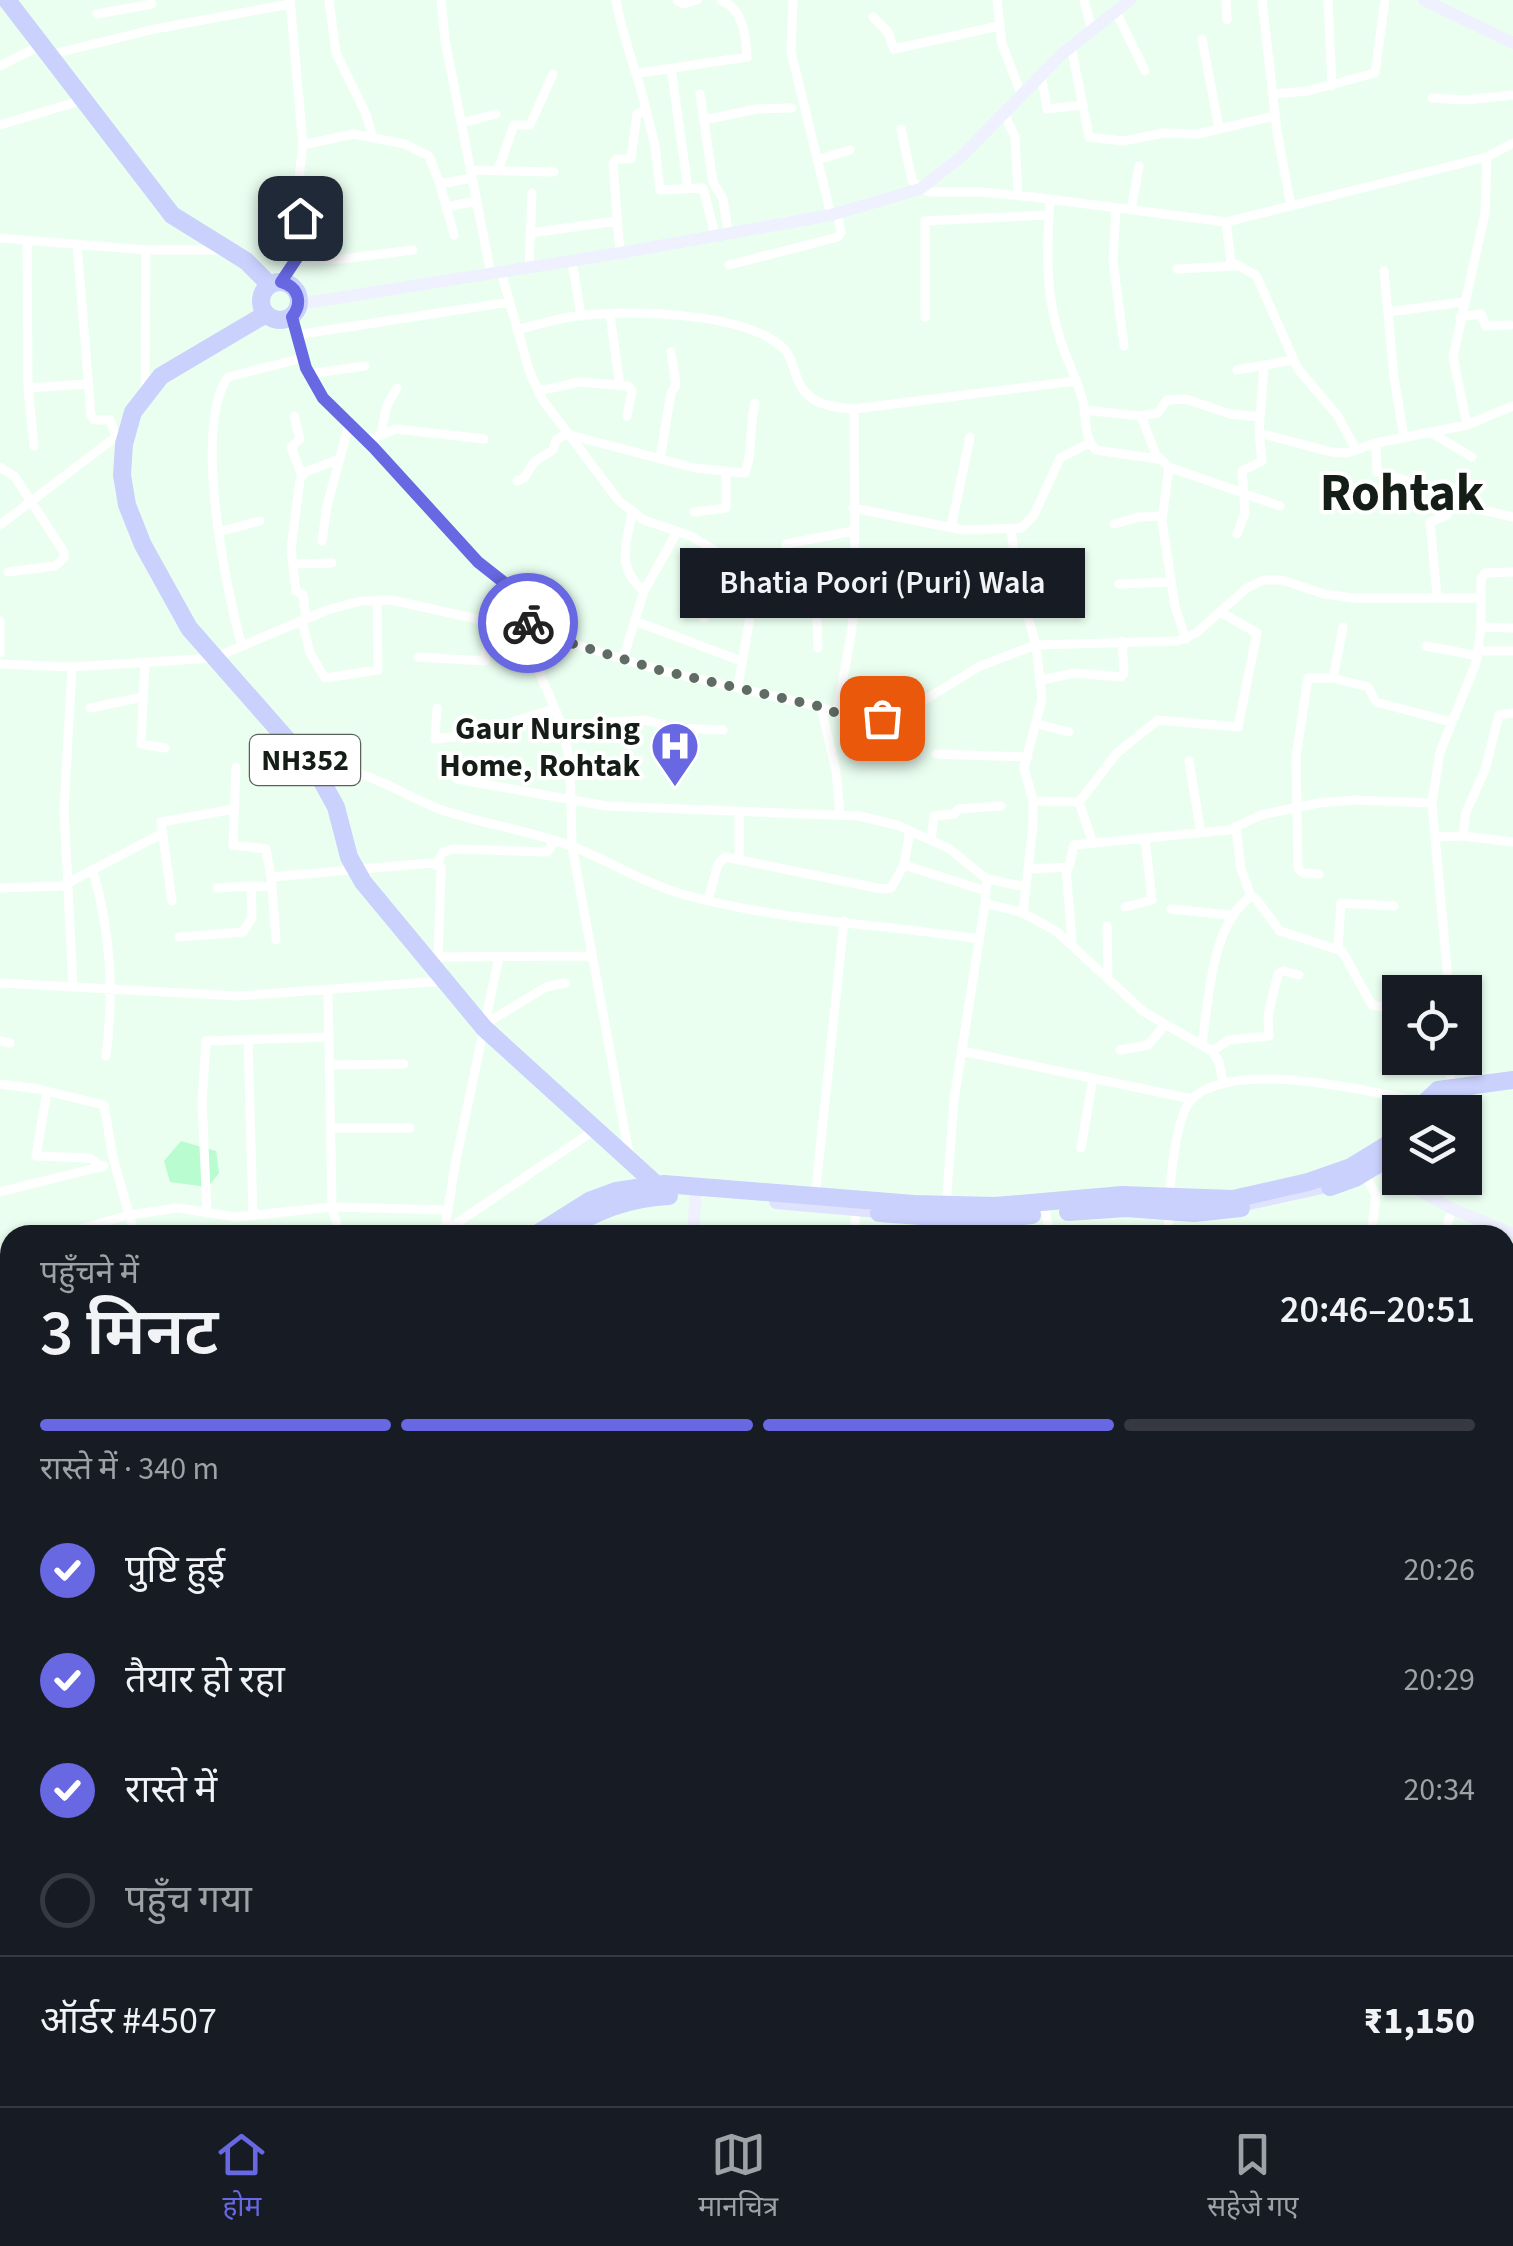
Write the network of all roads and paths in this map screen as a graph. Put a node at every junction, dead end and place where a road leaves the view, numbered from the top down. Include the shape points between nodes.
1 (7, 0) edge
2 (328, 0) edge
3 (441, 0) edge
4 (616, 0) edge
5 (677, 0) edge
6 (698, 0) edge
7 (721, 0) edge
8 (793, 0) edge
9 (997, 0) edge
10 (1084, 0) edge
11 (1130, 0) edge
12 (1226, 0) edge
13 (1262, 0) edge
14 (1328, 0) edge
15 (1385, 0) edge
16 (1424, 0) edge
17 (152, 2) edge
18 (290, 2) edge
19 (1115, 10) junction
20 (98, 14) dead end
21 (873, 17) dead end
22 (1228, 20) dead end
23 (999, 26) junction
24 (1092, 28) junction
25 (155, 29) junction
26 (1202, 39) dead end
27 (1513, 43) edge
28 (1070, 46) junction
29 (45, 50) junction
30 (0, 66) edge
31 (671, 68) junction
32 (1145, 70) dead end
33 (639, 73) junction
34 (553, 74) dead end
35 (1041, 75) junction
36 (1332, 86) junction
37 (700, 94) dead end
38 (1272, 94) junction
39 (1513, 95) edge
40 (1022, 96) junction
41 (1432, 98) dead end
42 (83, 100) junction
43 (1083, 106) junction
44 (792, 108) dead end
45 (646, 110) junction
46 (1004, 112) junction
47 (496, 114) dead end
48 (1274, 116) junction
49 (704, 120) junction
50 (461, 122) junction
51 (0, 125) edge
52 (1219, 128) junction
53 (901, 130) dead end
54 (373, 138) junction
55 (1513, 143) edge
56 (303, 145) junction
57 (850, 150) dead end
58 (1487, 157) junction
59 (817, 160) junction
60 (1139, 166) dead end
61 (498, 170) junction
62 (554, 172) dead end
63 (471, 174) junction
64 (440, 184) junction
65 (688, 189) junction
66 (920, 189) junction
67 (532, 192) dead end
68 (1018, 196) junction
69 (1050, 200) junction
70 (476, 201) junction
71 (1291, 206) junction
72 (446, 207) junction
73 (1116, 208) junction
74 (1131, 210) junction
75 (834, 214) junction
76 (1049, 215) junction
77 (617, 221) junction
78 (1226, 222) junction
79 (721, 233) junction
80 (454, 234) dead end
81 (530, 234) junction
82 (0, 238) edge
83 (27, 241) junction
84 (76, 244) junction
85 (146, 250) junction
86 (230, 250) junction
87 (413, 250) dead end
88 (620, 254) junction
89 (298, 260) junction
90 (572, 261) junction
91 (729, 265) dead end
92 (1235, 266) junction
93 (529, 268) junction
94 (1177, 268) dead end
95 (1384, 270) dead end
96 (496, 273) junction
97 (275, 284) junction
98 (510, 302) junction
99 (1463, 302) junction
100 (1388, 312) junction
101 (266, 314) junction
102 (610, 315) junction
103 (581, 316) junction
104 (1460, 316) junction
105 (925, 317) dead end
106 (296, 319) junction
107 (1510, 324) dead end
108 (517, 330) junction
109 (1124, 346) dead end
110 (671, 352) dead end
111 (303, 358) junction
112 (1293, 360) junction
113 (365, 366) dead end
114 (1264, 366) junction
115 (1238, 370) dead end
116 (309, 374) junction
117 (1076, 382) junction
118 (86, 384) junction
119 (620, 386) junction
120 (28, 388) junction
121 (397, 388) dead end
122 (539, 392) junction
123 (145, 397) junction
124 (754, 404) dead end
125 (1513, 406) edge
126 (854, 409) junction
127 (1084, 410) junction
128 (294, 416) dead end
129 (627, 416) dead end
130 (1141, 416) junction
131 (1260, 417) junction
132 (348, 424) junction
133 (1467, 424) junction
134 (381, 432) junction
135 (1430, 432) junction
136 (122, 433) junction
137 (1259, 433) junction
138 (566, 434) junction
139 (970, 437) dead end
140 (1404, 438) junction
141 (484, 439) dead end
142 (366, 441) junction
143 (1376, 442) junction
144 (1090, 443) junction
145 (34, 446) dead end
146 (1356, 450) junction
147 (1472, 457) dead end
148 (340, 459) junction
149 (660, 459) junction
150 (1158, 459) junction
151 (0, 467) edge
152 (1168, 467) junction
153 (726, 472) junction
154 (302, 476) junction
155 (517, 482) dead end
156 (1246, 496) junction
157 (31, 502) junction
158 (1447, 502) junction
159 (1280, 506) dead end
160 (853, 508) junction
161 (694, 512) dead end
162 (632, 513) junction
163 (1162, 516) junction
164 (1513, 518) edge
165 (260, 521) dead end
166 (1114, 524) dead end
167 (0, 525) edge
168 (951, 527) junction
169 (1011, 530) junction
170 (221, 531) junction
171 (854, 531) junction
172 (678, 532) junction
173 (1237, 534) dead end
174 (322, 541) dead end
175 (726, 557) junction
176 (332, 563) dead end
177 (293, 564) junction
178 (8, 572) dead end
179 (761, 572) junction
180 (1513, 572) edge
181 (786, 580) junction
182 (1172, 582) junction
183 (805, 583) dead end
184 (1119, 584) dead end
185 (644, 590) junction
186 (854, 592) junction
187 (1072, 595) dead end
188 (1437, 596) junction
189 (1021, 597) junction
190 (1480, 598) junction
191 (376, 600) junction
192 (1220, 612) junction
193 (704, 618) dead end
194 (0, 620) edge
195 (304, 620) junction
196 (634, 621) junction
197 (488, 622) junction
198 (1342, 627) dead end
199 (1481, 627) junction
200 (1513, 628) edge
201 (528, 630) junction
202 (1186, 639) junction
203 (1122, 641) junction
204 (1036, 645) junction
205 (242, 646) junction
206 (1426, 646) dead end
207 (818, 648) dead end
208 (1513, 651) edge
209 (0, 653) edge
210 (1478, 654) junction
211 (418, 657) dead end
212 (214, 658) junction
213 (623, 659) junction
214 (145, 662) junction
215 (741, 662) junction
216 (0, 664) edge
217 (72, 668) junction
218 (1333, 678) junction
219 (1041, 680) junction
220 (738, 686) junction
221 (143, 697) junction
222 (822, 707) junction
223 (90, 708) dead end
224 (437, 708) dead end
225 (554, 709) junction
226 (837, 713) junction
227 (1513, 713) edge
228 (1451, 722) junction
229 (1037, 724) junction
230 (562, 725) junction
231 (723, 730) dead end
232 (1068, 732) dead end
233 (165, 748) dead end
234 (936, 754) dead end
235 (1028, 757) junction
236 (1190, 762) dead end
237 (236, 767) dead end
238 (313, 770) junction
239 (457, 779) dead end
240 (572, 802) junction
241 (1033, 802) junction
242 (1079, 802) junction
243 (1432, 803) junction
244 (1001, 806) dead end
245 (1298, 806) junction
246 (234, 809) junction
247 (740, 811) junction
248 (840, 814) junction
249 (1236, 828) junction
250 (910, 831) junction
251 (1201, 833) junction
252 (161, 834) junction
253 (1463, 836) junction
254 (1435, 837) junction
255 (1145, 839) junction
256 (931, 840) junction
257 (555, 841) junction
258 (1513, 842) edge
259 (1093, 843) junction
260 (572, 846) junction
261 (739, 860) junction
262 (437, 864) junction
263 (904, 865) junction
264 (1066, 868) junction
265 (1029, 869) junction
266 (356, 870) junction
267 (93, 871) junction
268 (1319, 874) dead end
269 (271, 882) junction
270 (70, 883) junction
271 (986, 885) junction
272 (251, 886) junction
273 (1026, 887) junction
274 (0, 888) edge
275 (216, 888) dead end
276 (1250, 896) junction
277 (172, 900) dead end
278 (708, 900) junction
279 (984, 903) junction
280 (1125, 906) dead end
281 (1394, 906) dead end
282 (1171, 908) dead end
283 (1023, 913) junction
284 (1229, 916) junction
285 (844, 921) junction
286 (1107, 926) dead end
287 (180, 937) dead end
288 (978, 939) junction
289 (276, 940) dead end
290 (1072, 942) junction
291 (1338, 948) junction
292 (499, 956) junction
293 (592, 956) junction
294 (432, 957) junction
295 (1299, 975) dead end
296 (1447, 975) edge
297 (1108, 979) junction
298 (446, 980) junction
299 (0, 982) edge
300 (565, 983) dead end
301 (73, 987) junction
302 (112, 989) junction
303 (328, 990) junction
304 (1382, 1007) edge
305 (1165, 1025) junction
306 (484, 1026) junction
307 (329, 1037) junction
308 (248, 1039) junction
309 (1202, 1044) junction
310 (1120, 1050) dead end
311 (962, 1051) junction
312 (1212, 1051) junction
313 (106, 1056) dead end
314 (404, 1064) dead end
315 (329, 1065) junction
316 (1451, 1075) edge
317 (1093, 1078) junction
318 (1513, 1080) edge
319 (0, 1084) edge
320 (1223, 1084) junction
321 (1451, 1086) junction
322 (1513, 1089) edge
323 (47, 1091) junction
324 (1435, 1095) edge
325 (1452, 1095) edge
326 (1192, 1099) junction
327 (1382, 1099) edge
328 (330, 1128) junction
329 (410, 1128) dead end
330 (596, 1129) junction
331 (1080, 1148) dead end
332 (1382, 1152) edge
333 (1382, 1158) edge
334 (631, 1161) junction
335 (1382, 1161) edge
336 (114, 1164) junction
337 (1368, 1166) junction
338 (102, 1167) junction
339 (663, 1190) junction
340 (0, 1192) edge
341 (695, 1192) junction
342 (815, 1202) junction
343 (1168, 1204) junction
344 (332, 1207) junction
345 (1453, 1208) junction
346 (448, 1210) junction
347 (207, 1211) junction
348 (856, 1211) junction
349 (945, 1212) junction
350 (1046, 1213) junction
351 (129, 1215) junction
352 (252, 1216) junction
353 (94, 1225) edge
354 (132, 1225) edge
355 (337, 1225) edge
356 (445, 1225) edge
357 (456, 1225) edge
358 (551, 1225) edge
359 (562, 1225) edge
360 (574, 1225) edge
361 (694, 1225) edge
362 (855, 1225) edge
363 (989, 1225) edge
364 (1003, 1225) edge
365 (1048, 1225) edge
366 (1168, 1225) edge
367 (1372, 1225) edge
368 (1447, 1225) edge
369 (1492, 1225) edge

1 - 29 highway
2 - 54 street via 334,48
3 - 50 street
4 - 33 street
5 - 6 street
7 - 31 street via 739,14 746,56
8 - 59 street via 791,52
9 - 23 street
10 - 24 street
11 - 19 street
12 - 22 street
13 - 38 street
14 - 36 street
15 - 36 street via 1374,73
16 - 27 street
17 - 20 street
17 - 25 street
18 - 25 street
18 - 56 street
19 - 24 street
19 - 32 street
21 - 23 street via 894,49
23 - 40 street
24 - 28 street
25 - 29 street
26 - 52 street
28 - 35 street
28 - 43 street
29 - 30 street
29 - 42 highway
31 - 33 street
31 - 65 street
33 - 45 street
34 - 61 street via 530,125 514,125
35 - 40 street
35 - 43 street via 1047,110
36 - 38 street
37 - 49 street
38 - 48 street
39 - 41 street
40 - 46 street
42 - 51 street
42 - 86 highway via 172,215
43 - 52 street via 1092,138 1123,142
44 - 49 street
45 - 65 street via 660,190
45 - 77 street via 636,116 631,159 614,161
46 - 66 street
46 - 68 street via 1014,137
47 - 50 street
48 - 52 street
48 - 71 street
49 - 79 street via 714,187 723,198
50 - 63 street
53 - 66 street via 910,175
54 - 56 street via 340,135
54 - 64 street via 429,156
55 - 58 street
56 - 89 street
57 - 59 street
58 - 71 street
58 - 99 street via 1485,213
59 - 75 street
60 - 74 street
61 - 62 street
61 - 63 street
63 - 64 street
63 - 70 street
64 - 72 street
65 - 79 street via 703,188
66 - 68 street
66 - 75 street
67 - 81 street
68 - 69 street
69 - 73 street
69 - 76 street
70 - 72 street
70 - 96 street
71 - 78 street
72 - 80 street
73 - 74 street
73 - 109 street via 1113,261
74 - 78 street
75 - 79 street
75 - 91 street via 838,237
76 - 105 street via 925,221
76 - 117 street via 1049,288
77 - 81 street
77 - 88 street
78 - 92 street
79 - 88 street
81 - 93 street
82 - 83 street
83 - 84 street
83 - 120 street
84 - 85 street
84 - 118 street
85 - 86 street
85 - 123 street
86 - 97 highway
87 - 89 street
88 - 90 street
89 - 97 street
90 - 93 street
90 - 103 street
92 - 94 street
92 - 112 street via 1256,275
93 - 96 street
95 - 100 street
96 - 98 street
96 - 106 street
97 - 101 highway via 261,298
97 - 106 highway via 291,286 298,295
98 - 106 street
98 - 108 street
99 - 100 street
99 - 104 street
100 - 140 street
101 - 106 highway
101 - 123 highway, NH352 via 161,376
102 - 103 street
102 - 119 street
102 - 126 street via 696,317 762,335 785,348 810,399
103 - 108 street
104 - 107 street via 1481,314 1486,326
104 - 133 street via 1452,357
106 - 111 street
108 - 122 street
110 - 149 street via 676,385
111 - 116 street
111 - 170 street via 224,380 212,424
112 - 114 street
112 - 146 street
113 - 116 street
114 - 115 street
114 - 131 street
116 - 132 street
117 - 126 street
117 - 127 street
118 - 120 street
118 - 136 street via 92,418 110,420
119 - 122 street via 579,382
119 - 129 street via 632,389
120 - 145 street
121 - 134 street
122 - 138 street
123 - 136 highway, NH352
124 - 153 street via 748,471
125 - 133 street
126 - 160 street
127 - 130 street
127 - 144 street
128 - 154 street via 300,439 291,447
130 - 131 street via 1158,413 1170,399
130 - 150 street
131 - 137 street
132 - 142 street
132 - 148 street
133 - 135 street
134 - 141 street
134 - 142 street
135 - 140 street
135 - 147 street
136 - 157 street
136 - 212 highway, NH352 via 127,506 189,628
137 - 146 street via 1331,452
137 - 156 street via 1262,464 1242,471
138 - 149 street
138 - 155 street
138 - 162 street
139 - 168 street
140 - 143 street
142 - 201 street via 478,562 516,592
143 - 146 street
143 - 158 street via 1377,472 1429,487
144 - 150 street via 1096,450
144 - 169 street via 1060,458 1034,515
148 - 154 street
148 - 174 street
149 - 153 street
150 - 152 street
151 - 157 street
152 - 156 street
152 - 163 street
153 - 161 street via 726,508
154 - 177 street
156 - 159 street
156 - 173 street
157 - 167 street
157 - 178 street via 64,558 54,566
158 - 164 street
158 - 188 street via 1448,515 1430,522
160 - 168 street
160 - 171 street
162 - 172 street
162 - 185 street via 624,565
163 - 166 street
163 - 182 street
165 - 170 street
168 - 169 street
169 - 189 street
170 - 205 street
171 - 181 street via 786,544
171 - 186 street
172 - 175 street
172 - 185 street
175 - 179 street
175 - 193 street
176 - 177 street
177 - 195 street
179 - 181 street
179 - 215 street via 767,596 751,611
180 - 190 street via 1485,573
181 - 183 street
182 - 184 street
182 - 202 street
185 - 196 street
186 - 207 street via 816,590
186 - 226 street
187 - 189 street
188 - 190 street
188 - 192 street via 1353,598 1270,580 1247,588
189 - 204 street
190 - 199 street
191 - 195 street
191 - 195 street via 378,670 325,678 310,653
191 - 197 street
192 - 202 street
192 - 242 street via 1257,634 1239,726 1156,721 1117,752
194 - 209 street
195 - 205 street
196 - 213 street
196 - 215 street
197 - 201 street
197 - 211 street via 485,660
198 - 218 street
199 - 200 street
199 - 210 street
201 - 213 street
201 - 225 street
202 - 203 street
203 - 204 street
203 - 219 street via 1121,677 1075,673
204 - 219 street
204 - 226 street via 959,676 904,713 869,720
205 - 212 street
206 - 210 street
208 - 210 street
210 - 228 street
212 - 214 street
212 - 238 highway, NH352
213 - 220 street
214 - 217 street
214 - 221 street
215 - 220 street
216 - 217 street
217 - 270 street via 64,810
218 - 228 street via 1368,687 1376,702
218 - 245 street via 1307,680 1297,738
219 - 229 street
220 - 222 street
221 - 223 street
221 - 233 street via 141,744
222 - 226 street
222 - 248 street
224 - 225 street via 436,739 470,736
225 - 230 street
227 - 253 street via 1499,714
228 - 243 street
229 - 232 street
229 - 235 street
230 - 231 street via 645,720
230 - 240 street
234 - 235 street
235 - 241 street
236 - 251 street
237 - 246 street
238 - 257 street via 340,766 454,814
238 - 266 highway, NH352 via 336,807
239 - 240 street
240 - 247 street
240 - 260 street
241 - 242 street
241 - 265 street
242 - 259 street
243 - 245 street
243 - 254 street
244 - 256 street via 934,816
245 - 249 street
245 - 268 street via 1298,870
246 - 252 street via 163,821
246 - 269 street via 233,846 266,849
247 - 248 street
247 - 261 street
248 - 250 street
249 - 251 street
249 - 276 street
250 - 256 street
250 - 263 street
251 - 255 street
252 - 267 street
252 - 277 street
253 - 254 street
253 - 258 street
254 - 296 street
255 - 259 street
255 - 280 street via 1152,900
256 - 271 street via 950,849
257 - 260 street
257 - 262 street via 546,852 452,848
259 - 264 street via 1072,846
260 - 278 street
260 - 293 street
261 - 263 street via 882,889 893,886
261 - 278 street via 720,860
262 - 266 street
262 - 294 street via 442,872
263 - 271 street
264 - 265 street
264 - 290 street
265 - 273 street
266 - 269 street
266 - 294 highway, NH352
267 - 270 street
267 - 302 street via 109,937
269 - 272 street
269 - 289 street
270 - 274 street
270 - 301 street
271 - 273 street
271 - 279 street
272 - 275 street
272 - 287 street via 252,918 243,932
273 - 283 street
276 - 284 street
276 - 291 street via 1280,930
278 - 285 street
279 - 283 street
279 - 288 street
281 - 291 street via 1340,902
282 - 284 street
283 - 290 street
284 - 309 street via 1212,970
285 - 288 street
285 - 342 street
286 - 297 street
288 - 311 street
290 - 297 street
291 - 304 street via 1372,1005
292 - 293 street
292 - 294 street
292 - 306 street
293 - 334 street
294 - 298 highway, NH352
295 - 312 street via 1279,972 1268,1010 1269,1036 1229,1040
297 - 305 street
298 - 303 street
298 - 306 highway, NH352
299 - 301 street
300 - 306 street via 546,987
301 - 302 street
302 - 303 street via 238,996
302 - 313 street
303 - 307 street
305 - 309 street
305 - 310 street via 1148,1045
306 - 330 highway, NH352
306 - 346 street
307 - 308 street
307 - 315 street
308 - 347 street via 204,1045
308 - 352 street
309 - 312 street
311 - 317 street
311 - 349 street
312 - 320 street
314 - 315 street
315 - 328 street
316 - 321 street
317 - 326 street
317 - 331 street
318 - 321 highway
319 - 323 street
320 - 326 street
320 - 327 street via 1307,1082
321 - 324 highway
322 - 325 highway
323 - 336 street via 104,1106
323 - 338 street via 36,1156 90,1158
326 - 343 street via 1181,1120
328 - 329 street
328 - 344 street
330 - 334 highway, NH352
330 - 357 street
332 - 337 highway
333 - 337 highway
334 - 339 highway, NH352
335 - 341 main road via 1345,1181 1277,1199 1182,1210 1109,1203 922,1214
336 - 338 street
336 - 351 street
337 - 343 highway via 1232,1198
337 - 345 street
337 - 367 street via 1376,1195
338 - 340 street
339 - 341 highway
339 - 358 highway via 616,1191
339 - 360 highway
341 - 342 highway
341 - 359 main road via 628,1196
341 - 361 street
342 - 348 highway
342 - 349 highway
343 - 349 highway via 1122,1195
343 - 350 highway
343 - 366 street
344 - 346 street
344 - 352 street
344 - 355 street
345 - 368 street
345 - 369 street
346 - 356 street
347 - 351 street
347 - 352 street
348 - 349 highway
348 - 362 street
349 - 363 highway
350 - 364 highway
350 - 365 street
351 - 353 street
351 - 354 street

